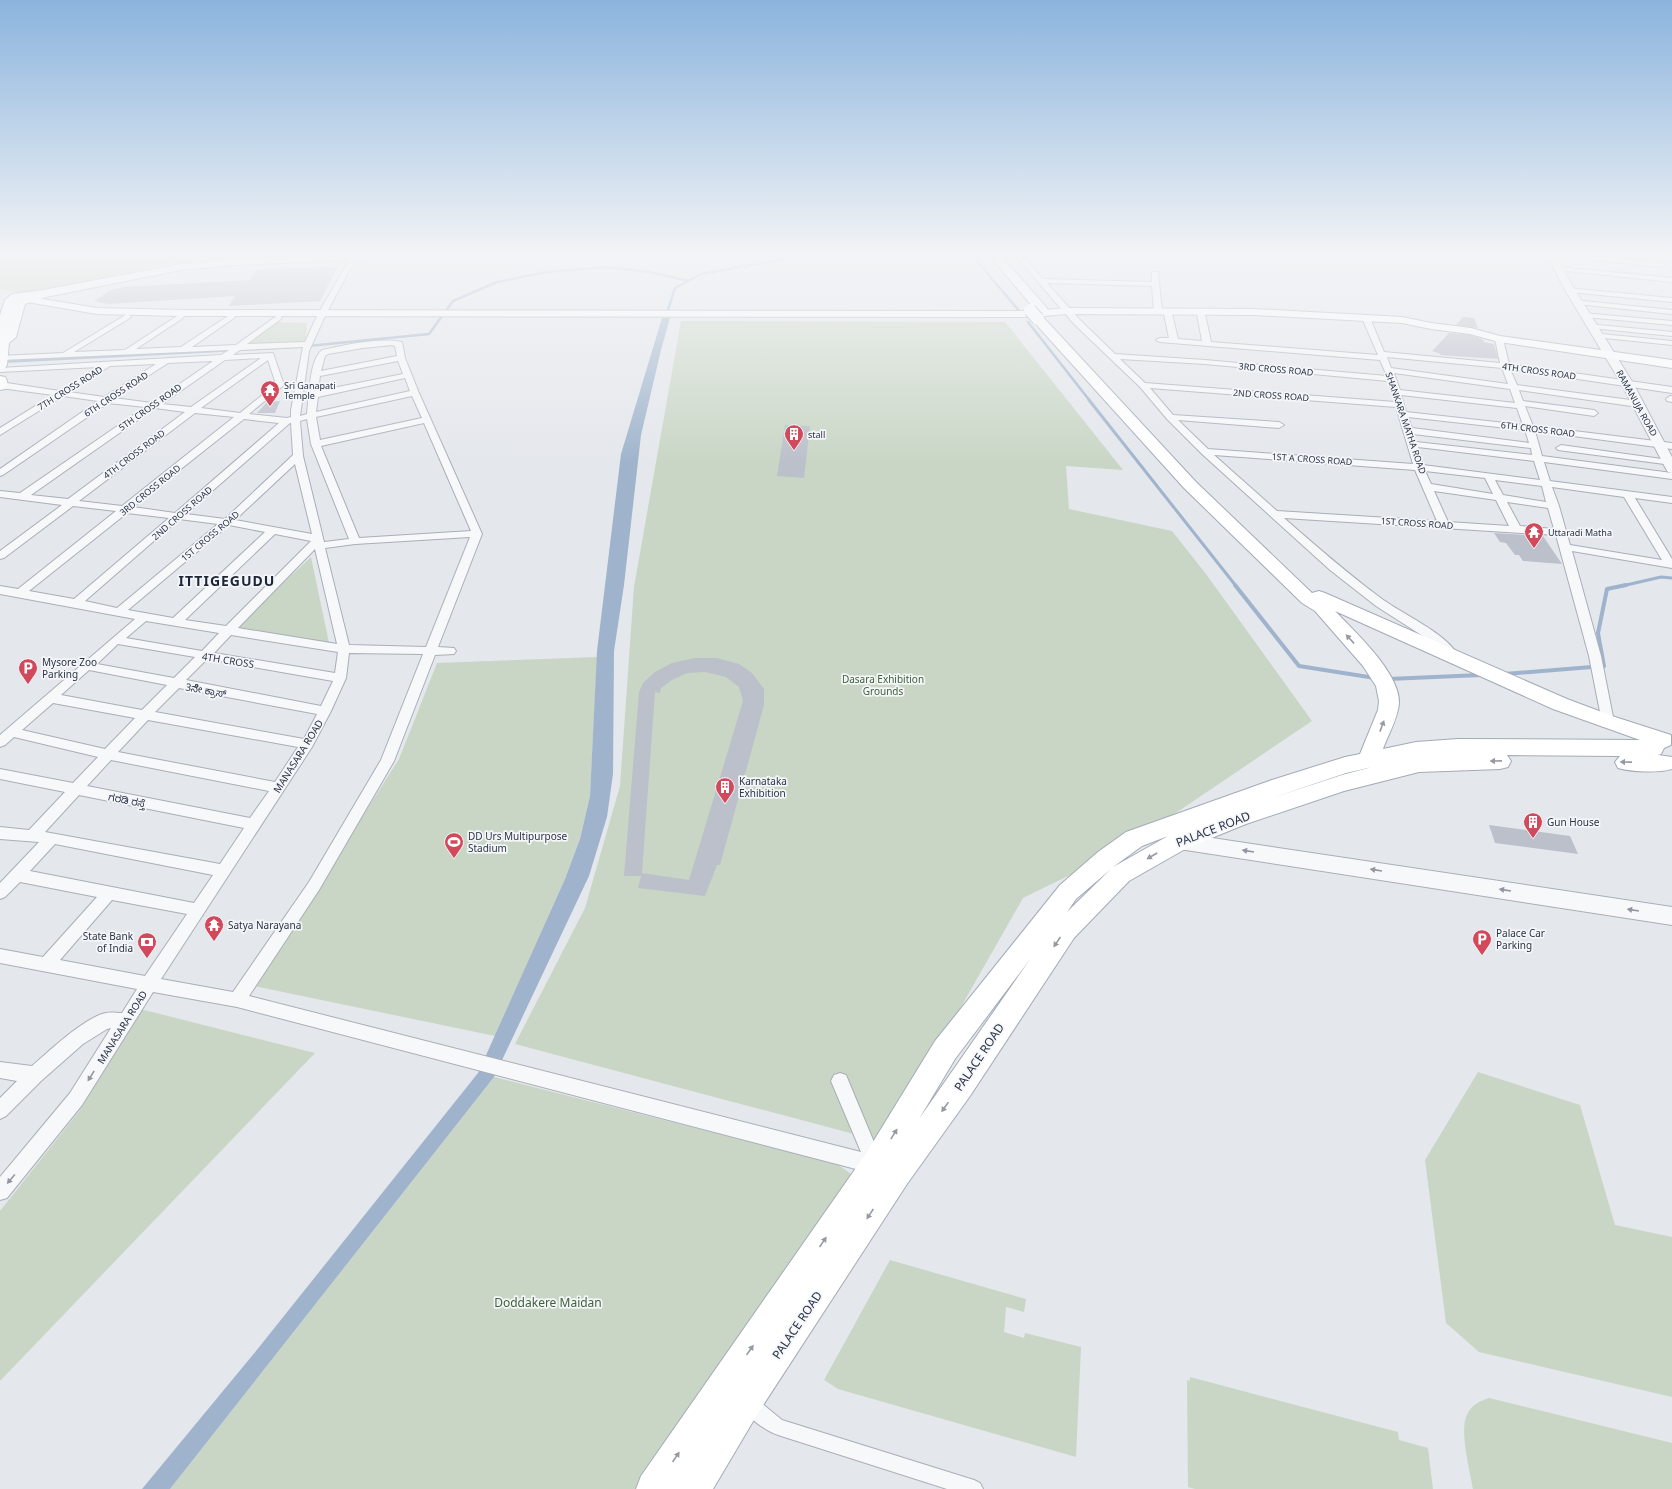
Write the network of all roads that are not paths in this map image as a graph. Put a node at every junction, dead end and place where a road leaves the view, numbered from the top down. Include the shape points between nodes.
1 (5, 324) edge
2 (113, 324) edge
3 (167, 324) edge
4 (219, 324) edge
5 (268, 324) edge
6 (317, 324) edge
7 (1048, 324) edge
8 (1081, 324) edge
9 (1168, 324) edge
10 (1202, 324) edge
11 (1369, 324) edge
12 (1413, 324) edge
13 (1591, 326) joint
14 (1672, 334) edge
15 (1597, 335) junction
16 (1, 338) edge
17 (1499, 339) junction
18 (1160, 340) dead end
19 (1174, 341) junction
20 (1672, 344) edge
21 (237, 348) junction
22 (306, 349) junction
23 (183, 350) junction
24 (1203, 351) junction
25 (291, 354) dead end
26 (64, 355) junction
27 (122, 355) junction
28 (226, 355) junction
29 (274, 355) junction
30 (1112, 356) junction
31 (1383, 356) junction
32 (1610, 356) junction
33 (401, 358) junction
34 (170, 359) junction
35 (1, 363) edge
36 (108, 364) junction
37 (1672, 364) edge
38 (1505, 366) junction
39 (1388, 370) junction
40 (316, 374) junction
41 (409, 375) junction
42 (1392, 379) junction
43 (0, 380) edge
44 (1627, 383) junction
45 (1143, 385) junction
46 (0, 386) edge
47 (1513, 386) junction
48 (1396, 392) junction
49 (60, 394) junction
50 (415, 394) junction
51 (313, 395) junction
52 (1671, 396) edge
53 (106, 400) junction
54 (1638, 404) junction
55 (152, 406) junction
56 (1521, 407) junction
57 (1401, 409) junction
58 (193, 410) junction
59 (243, 415) junction
60 (311, 417) junction
61 (1170, 417) junction
62 (1596, 417) dead end
63 (427, 420) junction
64 (291, 421) junction
65 (1279, 425) dead end
66 (1529, 428) junction
67 (1407, 430) junction
68 (0, 432) edge
69 (316, 444) junction
70 (1413, 444) junction
71 (1666, 445) edge
72 (1534, 446) junction
73 (1561, 448) dead end
74 (1205, 452) junction
75 (298, 456) junction
76 (1538, 459) junction
77 (1670, 466) edge
78 (1419, 467) junction
79 (0, 473) edge
80 (1488, 475) junction
81 (1672, 476) edge
82 (1548, 484) junction
83 (1429, 487) junction
84 (0, 494) edge
85 (1628, 495) junction
86 (21, 497) junction
87 (1500, 498) junction
88 (1672, 500) edge
89 (71, 503) junction
90 (1554, 506) junction
91 (126, 510) junction
92 (1274, 514) junction
93 (178, 516) junction
94 (227, 522) junction
95 (1444, 525) junction
96 (1516, 529) junction
97 (272, 530) junction
98 (1560, 532) junction
99 (477, 534) junction
100 (355, 541) junction
101 (319, 542) junction
102 (1565, 547) junction
103 (0, 556) edge
104 (1671, 564) edge
105 (0, 590) edge
106 (19, 594) junction
107 (1316, 601) junction
108 (76, 603) junction
109 (119, 612) junction
110 (144, 617) junction
111 (176, 622) junction
112 (229, 631) junction
113 (116, 640) junction
114 (344, 649) junction
115 (432, 651) junction
116 (450, 652) dead end
117 (1452, 655) junction
118 (204, 656) junction
119 (87, 666) junction
120 (340, 678) junction
121 (176, 684) junction
122 (51, 698) junction
123 (325, 711) junction
124 (146, 714) junction
125 (1608, 722) junction
126 (11, 732) junction
127 (0, 742) edge
128 (307, 744) junction
129 (1665, 751) edge
130 (109, 755) junction
131 (1377, 766) junction
132 (0, 774) edge
133 (278, 788) junction
134 (75, 789) junction
135 (255, 825) junction
136 (0, 833) edge
137 (32, 836) junction
138 (52, 838) junction
139 (1179, 841) junction
140 (224, 871) junction
141 (17, 875) junction
142 (0, 893) edge
143 (109, 893) junction
144 (199, 910) junction
145 (1672, 916) edge
146 (0, 956) edge
147 (46, 965) junction
148 (149, 984) junction
149 (237, 1000) junction
150 (127, 1020) junction
151 (0, 1070) edge
152 (35, 1075) junction
153 (840, 1081) dead end
154 (0, 1110) edge
155 (875, 1165) junction
156 (0, 1192) edge
157 (746, 1401) junction
158 (654, 1489) edge
159 (693, 1489) edge
160 (974, 1489) edge

1 - 16 main road
2 - 26 street
3 - 27 street, 7TH CROSS ROAD
4 - 23 street, 6TH CROSS ROAD
5 - 21 street, 5TH CROSS ROAD
6 - 22 street, MANASARA ROAD
7 - 107 main road via 1190,485
8 - 30 street
9 - 19 street
10 - 24 street
11 - 31 street, SHANKARA MATHA ROAD
12 - 17 main road via 1458,336
13 - 14 street
13 - 15 street, RAMANUJA ROAD
15 - 20 street
15 - 32 street, RAMANUJA ROAD
16 - 35 main road
17 - 32 main road
17 - 38 street
18 - 19 street, 4TH CROSS ROAD
19 - 24 street, 4TH CROSS ROAD
21 - 22 street
21 - 23 street
21 - 28 street, 5TH CROSS ROAD
22 - 25 street
22 - 64 street, MANASARA ROAD
23 - 27 street
23 - 34 street, 6TH CROSS ROAD
24 - 30 street, 3RD CROSS ROAD
24 - 31 street, 4TH CROSS ROAD
24 - 42 street, 3RD CROSS ROAD
26 - 27 street
26 - 35 street
27 - 36 street, 7TH CROSS ROAD
28 - 29 street
28 - 34 street
28 - 55 street, 5TH CROSS ROAD
29 - 58 street, 4TH CROSS ROAD
29 - 59 street, 3RD CROSS ROAD via 280,385
30 - 45 street
31 - 38 street, 4TH CROSS ROAD
31 - 39 street, SHANKARA MATHA ROAD
32 - 37 main road
32 - 44 street, RAMANUJA ROAD
33 - 40 street
33 - 40 street via 399,344 396,343 325,352 321,355
33 - 41 street
34 - 36 street
34 - 53 street, 6TH CROSS ROAD
35 - 36 street
36 - 49 street, 7TH CROSS ROAD
38 - 44 street, 4TH CROSS ROAD
38 - 47 street
39 - 42 street, SHANKARA MATHA ROAD
39 - 47 street
40 - 51 street
41 - 50 street
41 - 51 street
42 - 48 street, SHANKARA MATHA ROAD
43 - 46 main road
44 - 52 street, 4TH CROSS ROAD
44 - 54 street, RAMANUJA ROAD
45 - 57 street, 2ND CROSS ROAD
45 - 61 street
46 - 49 street
47 - 54 street
47 - 56 street
48 - 56 street
48 - 57 street, SHANKARA MATHA ROAD
49 - 53 street
49 - 68 street, 7TH CROSS ROAD
50 - 60 street
50 - 63 street
51 - 60 street
53 - 55 street
53 - 79 street, 6TH CROSS ROAD
54 - 71 street, RAMANUJA ROAD
55 - 58 street
55 - 86 street, 5TH CROSS ROAD
56 - 62 street
56 - 66 street
57 - 66 street, 6TH CROSS ROAD
57 - 67 street, SHANKARA MATHA ROAD
58 - 59 street
58 - 89 street, 4TH CROSS ROAD
59 - 64 street
59 - 91 street, 3RD CROSS ROAD
60 - 64 street
60 - 69 street
61 - 65 street
61 - 74 street
63 - 69 street
63 - 99 street
64 - 75 street, MANASARA ROAD
64 - 93 street, 2ND CROSS ROAD
66 - 71 street, 6TH CROSS ROAD
66 - 72 street
67 - 70 street, SHANKARA MATHA ROAD
67 - 72 street
69 - 100 street
70 - 76 street
70 - 78 street, SHANKARA MATHA ROAD
71 - 77 street, RAMANUJA ROAD
72 - 76 street
73 - 77 street
74 - 78 street, 1ST A CROSS ROAD
74 - 92 street
75 - 94 street, 1ST CROSS ROAD
75 - 101 street, MANASARA ROAD
76 - 81 street
76 - 82 street
78 - 80 street, 1ST A CROSS ROAD
78 - 83 street, SHANKARA MATHA ROAD
80 - 82 street, 1ST A CROSS ROAD
80 - 87 street
82 - 85 street, 1ST A CROSS ROAD
82 - 90 street
83 - 87 street
83 - 95 street, SHANKARA MATHA ROAD
84 - 86 street
85 - 88 street, 1ST A CROSS ROAD
85 - 104 street
86 - 89 street
87 - 90 street
87 - 96 street
89 - 91 street
89 - 103 street, 4TH CROSS ROAD
90 - 98 street
91 - 93 street
91 - 106 street, 3RD CROSS ROAD
92 - 95 street, 1ST CROSS ROAD
92 - 117 street via 1334,568 1380,603 1433,637
93 - 94 street
93 - 108 street, 2ND CROSS ROAD
94 - 97 street
94 - 109 street, 1ST CROSS ROAD
95 - 96 street, 1ST CROSS ROAD
96 - 98 street, 1ST CROSS ROAD
97 - 101 street
97 - 111 street
98 - 102 street
99 - 100 street
99 - 115 street
100 - 101 street
101 - 112 street
101 - 114 street, MANASARA ROAD
102 - 104 street
102 - 125 street via 1595,656
105 - 106 street
106 - 108 street
107 - 117 main road
131 -> 107 main road via 1388,710 1388,690 1376,668
108 - 109 street
109 - 110 street
110 - 111 street
110 - 113 street
111 - 112 street
112 - 114 street
112 - 118 street
113 - 118 street, 4TH CROSS
113 - 119 street
114 - 115 street
114 - 120 street, MANASARA ROAD
115 - 116 street
115 - 149 street via 387,761 314,886
117 - 125 main road via 1560,704
118 - 120 street, 4TH CROSS
118 - 121 street
119 - 121 street, 3ನೆೇ ಕ್ರಾಸ್
119 - 122 street
120 - 123 street, MANASARA ROAD
121 - 123 street, 3ನೆೇ ಕ್ರಾಸ್
121 - 124 street
122 - 124 street
122 - 126 street
123 - 128 street, MANASARA ROAD
124 - 128 street
124 - 130 street
125 - 129 main road
126 - 127 street
126 - 130 street
128 - 133 street, MANASARA ROAD
129 - 131 main road via 1458,747 1416,750
130 - 133 street
130 - 134 street
131 - 139 main road, PALACE ROAD via 1327,788
155 -> 131 main road via 946,1050 1068,892 1106,859 1134,839 1316,774 1345,765
132 - 134 street, ಗರಡಿ ರಸ್ತೆ
133 - 135 street, MANASARA ROAD
134 - 135 street, ಗರಡಿ ರಸ್ತೆ
134 - 137 street
135 - 140 street, MANASARA ROAD
136 - 137 street
137 - 138 street
138 - 140 street
138 - 141 street
145 -> 139 street
139 -> 157 main road, PALACE ROAD via 1121,874 1065,930 897,1174
140 - 144 street, MANASARA ROAD
141 - 142 street
141 - 143 street
143 - 144 street
143 - 147 street
144 - 148 street, MANASARA ROAD
146 - 147 street
147 - 148 street
148 - 149 street
148 - 150 street, MANASARA ROAD
149 - 155 street
150 - 152 street via 105,1021 77,1038
150 -> 156 street, MANASARA ROAD via 76,1099
151 - 152 street
152 - 154 street
153 - 155 street
158 -> 155 main road
157 - 159 main road, PALACE ROAD
157 - 160 street via 778,1427

